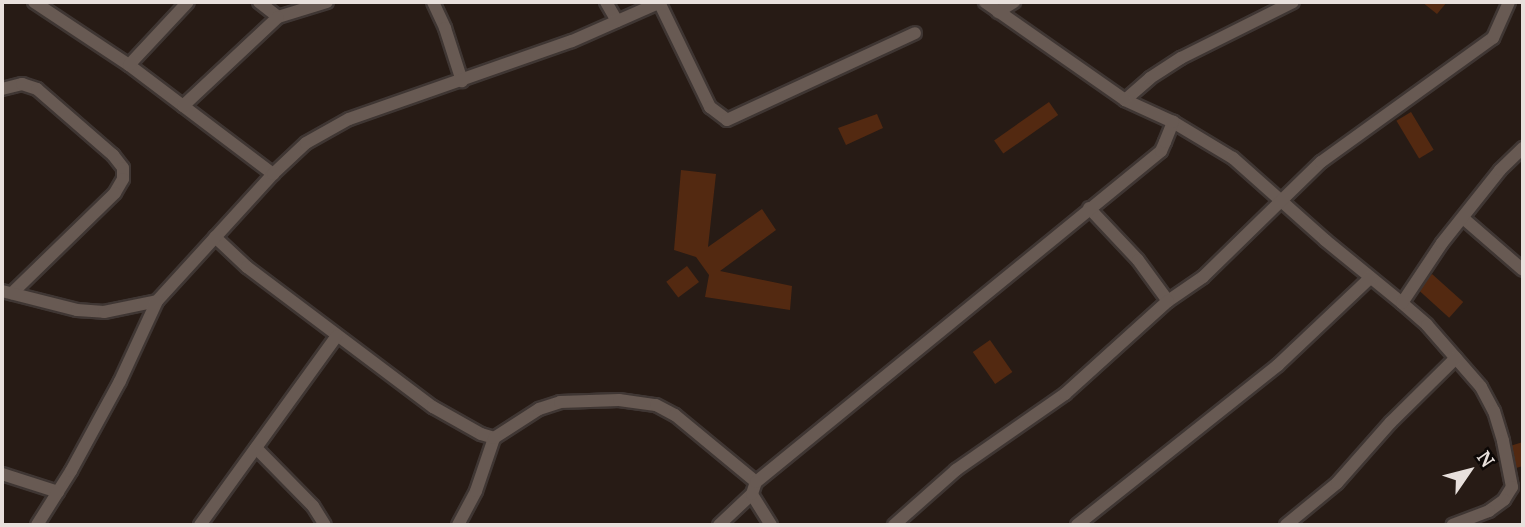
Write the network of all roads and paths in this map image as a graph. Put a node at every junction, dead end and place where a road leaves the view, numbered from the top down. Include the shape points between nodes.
1 (34, 2) edge
2 (188, 2) edge
3 (259, 2) edge
4 (327, 2) edge
5 (433, 2) edge
6 (606, 2) edge
7 (660, 2) edge
8 (985, 2) edge
9 (1014, 2) edge
10 (1293, 2) edge
11 (1509, 2) edge
12 (998, 12) junction
13 (278, 17) junction
14 (617, 21) junction
15 (915, 33) dead end
16 (129, 65) junction
17 (462, 81) junction
18 (2, 89) edge
19 (1125, 100) junction
20 (183, 106) junction
21 (1173, 122) junction
22 (1523, 148) edge
23 (272, 174) junction
24 (1283, 202) junction
25 (1089, 208) junction
26 (1464, 218) junction
27 (215, 237) junction
28 (1523, 270) edge
29 (1370, 278) junction
30 (7, 292) edge
31 (1168, 300) junction
32 (157, 301) junction
33 (1402, 303) junction
34 (337, 336) junction
35 (1456, 358) junction
36 (495, 438) junction
37 (256, 448) junction
38 (2, 474) edge
39 (754, 488) junction
40 (58, 492) junction
41 (37, 525) edge
42 (200, 525) edge
43 (325, 525) edge
44 (458, 525) edge
45 (719, 525) edge
46 (771, 525) edge
47 (894, 525) edge
48 (1077, 525) edge
49 (1286, 525) edge
50 (1452, 525) edge

1 - 16 street
2 - 16 street
3 - 13 street
4 - 13 street
5 - 17 street
6 - 14 street
7 - 14 street
7 - 15 street via 706,100 715,114 727,120
8 - 12 street
9 - 12 street
10 - 19 street via 1181,58
11 - 24 street via 1493,38 1321,162
12 - 19 street
13 - 20 street
14 - 17 street
16 - 20 street
17 - 23 street via 349,119 306,143
18 - 30 street via 22,85 37,89 123,168 115,193
19 - 21 street
20 - 23 street
21 - 24 street via 1233,159
21 - 25 street via 1161,151
22 - 26 street
23 - 27 street
24 - 29 street
24 - 31 street via 1203,277
25 - 31 street
25 - 39 street
26 - 28 street
26 - 33 street
27 - 32 street
27 - 34 street
29 - 33 street
29 - 48 street via 1278,365
30 - 32 street via 67,308 104,312
31 - 47 street via 1065,394 956,470
32 - 40 street via 120,381
33 - 35 street
34 - 36 street via 433,407 481,435
34 - 37 street
35 - 49 street via 1346,474
35 - 50 street via 1494,411 1512,487 1504,500 1489,510
36 - 39 street via 560,402 619,400 656,405 675,415
36 - 44 street
37 - 42 street
37 - 43 street via 313,506
38 - 40 street
39 - 45 street
39 - 46 street
40 - 41 street

